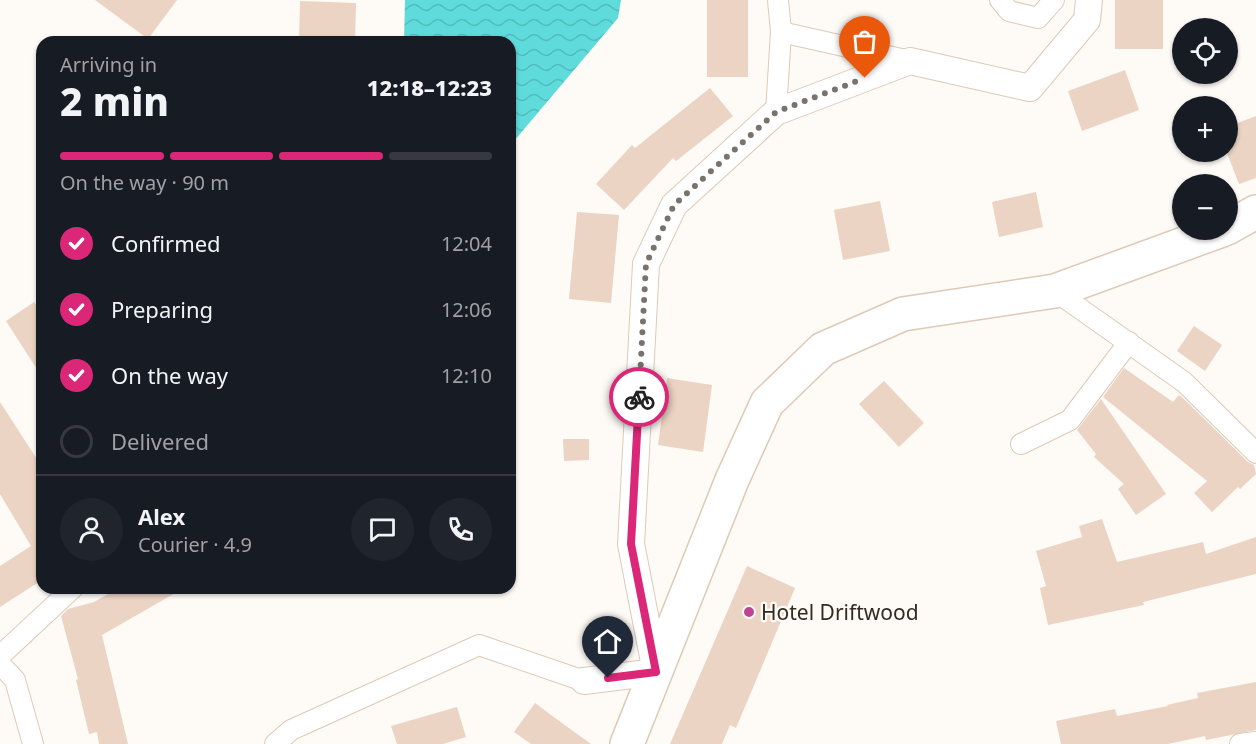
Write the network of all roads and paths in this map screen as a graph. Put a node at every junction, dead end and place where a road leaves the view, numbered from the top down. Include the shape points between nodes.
1 (778, 0) edge
2 (1000, 0) edge
3 (1053, 0) edge
4 (1089, 0) edge
5 (780, 32) junction
6 (910, 61) junction
7 (776, 112) junction
8 (1256, 212) edge
9 (1238, 222) edge
10 (1195, 240) edge
11 (1056, 291) junction
12 (1129, 342) junction
13 (1021, 444) dead end
14 (1256, 453) edge
15 (67, 594) edge
16 (0, 656) edge
17 (0, 664) edge
18 (656, 672) junction
19 (584, 681) joint
20 (1256, 742) edge
21 (33, 744) edge
22 (275, 744) edge
23 (627, 744) edge
24 (1240, 744) edge

1 - 5 street
2 - 3 street via 1009,10 1038,18
4 - 6 street via 1087,20 1030,88
5 - 6 street
5 - 7 street
6 - 7 street
7 - 18 street via 674,205 646,264 631,544
8 - 9 highway
10 - 11 highway
11 - 12 street
11 - 18 highway via 903,314 823,349 767,403
12 - 13 street via 1070,420
12 - 14 street via 1184,382
15 - 16 street
17 - 21 street via 15,680
18 - 19 street
18 - 23 highway
19 - 22 street via 479,645 291,730
20 - 24 street

